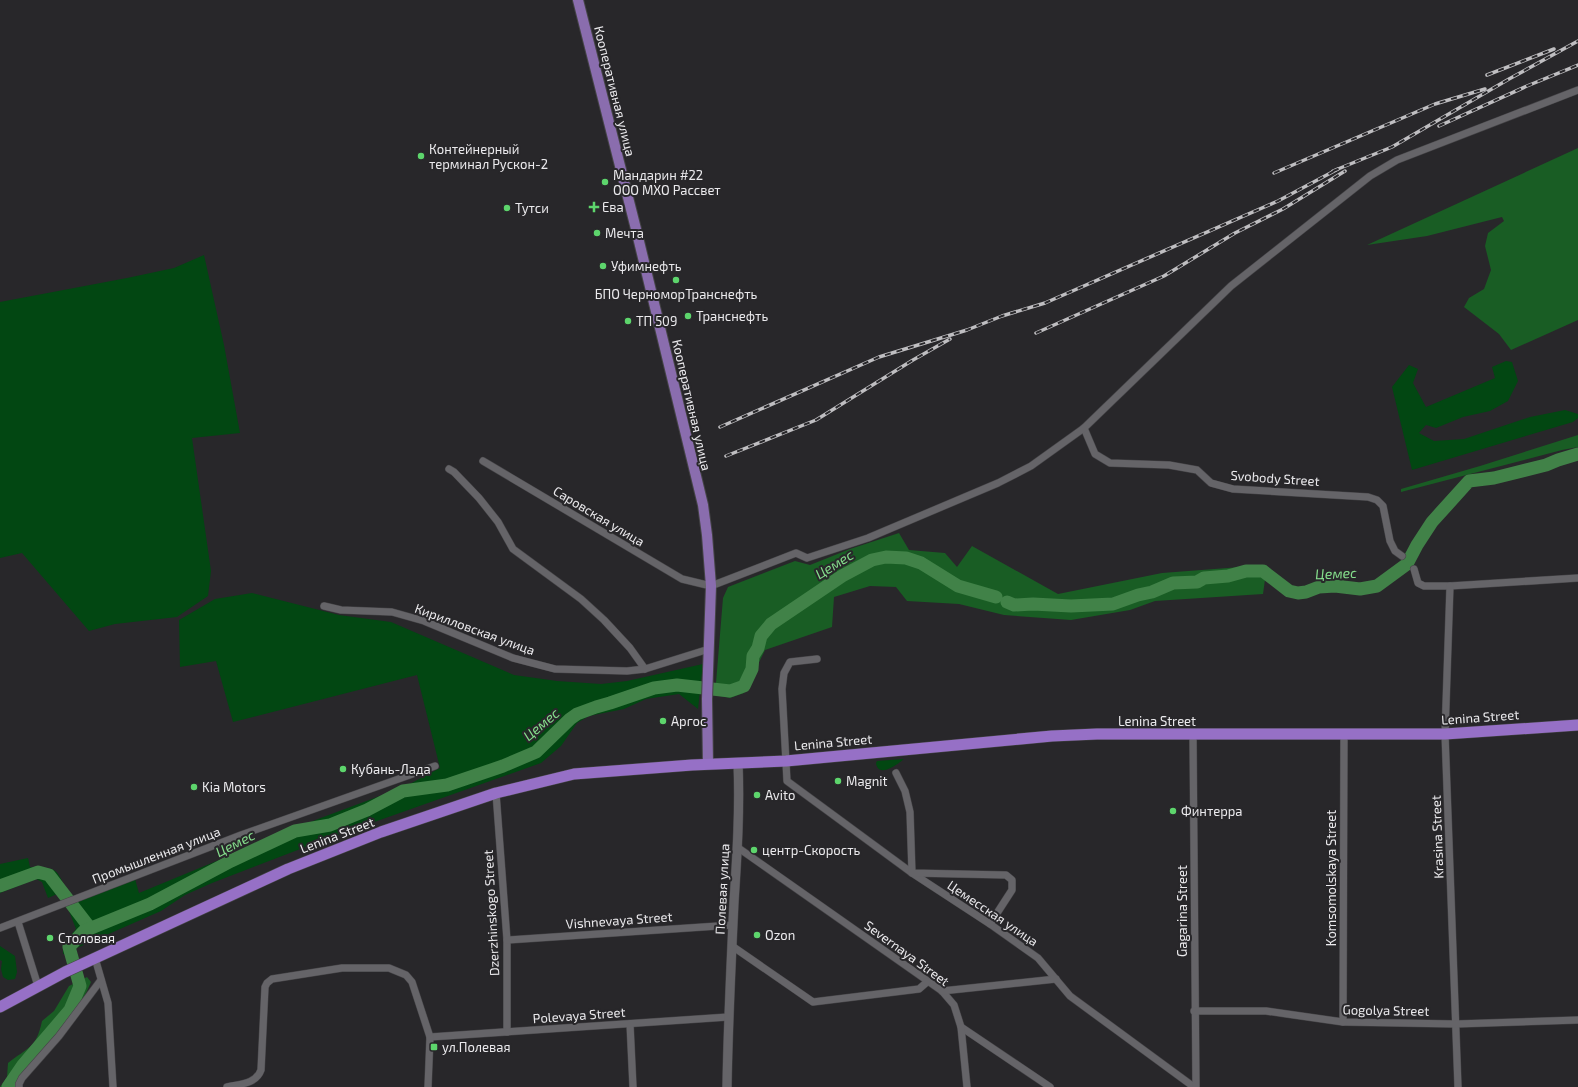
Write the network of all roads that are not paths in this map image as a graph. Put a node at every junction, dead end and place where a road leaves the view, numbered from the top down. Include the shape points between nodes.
1 (578, 0) edge
2 (1578, 90) edge
3 (1084, 428) junction
4 (483, 461) dead end
5 (449, 468) dead end
6 (1402, 556) dead end
7 (1414, 569) dead end
8 (1578, 578) edge
9 (708, 585) junction
10 (1450, 586) junction
11 (324, 606) dead end
12 (709, 649) junction
13 (817, 659) dead end
14 (645, 669) junction
15 (1578, 725) edge
16 (1344, 734) junction
17 (1445, 734) junction
18 (1193, 735) junction
19 (786, 761) junction
20 (738, 763) junction
21 (708, 764) junction
22 (435, 766) dead end
23 (896, 773) dead end
24 (496, 793) junction
25 (737, 847) junction
26 (912, 872) junction
27 (18, 922) junction
28 (990, 924) junction
29 (733, 925) junction
30 (0, 928) edge
31 (507, 940) junction
32 (732, 946) junction
33 (95, 958) junction
34 (1056, 979) junction
35 (101, 980) junction
36 (927, 982) junction
37 (38, 986) junction
38 (942, 991) junction
39 (0, 1007) edge
40 (1194, 1011) junction
41 (728, 1017) junction
42 (1578, 1020) edge
43 (1342, 1022) junction
44 (630, 1024) junction
45 (1456, 1024) junction
46 (960, 1027) junction
47 (507, 1032) junction
48 (430, 1037) junction
49 (19, 1087) edge
50 (113, 1087) edge
51 (227, 1087) edge
52 (428, 1087) edge
53 (632, 1087) edge
54 (726, 1087) edge
55 (967, 1087) edge
56 (1050, 1087) edge
57 (1195, 1087) edge
58 (1458, 1087) edge

1 - 9 main road, Кооперативная улица via 703,505 707,535
2 - 3 street via 1397,160 1370,176 1231,286
3 - 6 street, Svobody Street via 1095,454 1110,463 1169,465 1197,470 1211,483 1233,489 1368,497 1377,500 1383,506 1390,541 1395,551
3 - 9 street via 1031,466 932,512 868,538 807,558 796,553
4 - 9 street, Саровская улица via 682,579
5 - 14 street via 479,498 498,522 513,549 581,599 630,648
7 - 10 street via 1418,583 1424,586
8 - 10 street
9 - 12 main road, Кооперативная улица
10 - 17 street, Krasina Street
11 - 14 street, Кирилловская улица via 341,610 392,612 424,621 513,658 555,670 627,672
12 - 14 street, Кирилловская улица
12 - 21 main road, Кооперативная улица
13 - 19 street via 790,662 784,673 782,689
15 - 17 highway, Lenina Street
16 - 17 highway, Lenina Street
16 - 18 highway, Lenina Street
16 - 43 street, Komsomolskaya Street
17 - 45 street, Krasina Street
18 - 19 highway, Lenina Street via 1052,736
18 - 40 street, Gagarina Street
19 - 20 highway, Lenina Street
19 - 26 street, Цемесская улица via 787,781
20 - 21 highway, Lenina Street
20 - 25 main road, Полевая улица
21 - 24 highway, Lenina Street via 574,774
22 - 27 street, Промышленная улица via 242,835
23 - 26 street via 905,791 910,812
24 - 31 street, Dzerzhinskogo Street
24 - 33 highway, Lenina Street via 381,832 288,869
25 - 29 main road, Полевая улица
25 - 36 street, Severnaya Street
26 - 28 street, Цемесская улица
26 - 28 street via 1006,874 1012,880 1012,890
27 - 30 street, Промышленная улица
27 - 37 street
28 - 34 street, Цемесская улица via 1038,958
29 - 31 street, Vishnevaya Street
29 - 32 main road, Полевая улица
31 - 47 street, Dzerzhinskogo Street
32 - 36 street via 813,1002 919,989
32 - 41 main road, Полевая улица
33 - 35 street
33 - 37 highway, Lenina Street
34 - 38 street
34 - 57 street, Цемесская улица via 1070,996
35 - 49 street via 59,1036 22,1078
35 - 50 street via 108,1003
36 - 38 street, Severnaya Street
37 - 39 highway, Lenina Street
38 - 46 street, Severnaya Street via 954,1005
40 - 43 street, Gogolya Street via 1266,1011
40 - 57 street, Gagarina Street
41 - 44 street, Polevaya Street
41 - 54 main road, Полевая улица
42 - 45 street, Gogolya Street
43 - 45 street, Gogolya Street
44 - 47 street, Polevaya Street
44 - 53 street
45 - 58 street, Krasina Street
46 - 55 street, Severnaya Street
46 - 56 street
47 - 48 street, Polevaya Street
48 - 51 street via 412,982 406,975 389,968 342,968 272,979 265,987 259,1077
48 - 52 street

